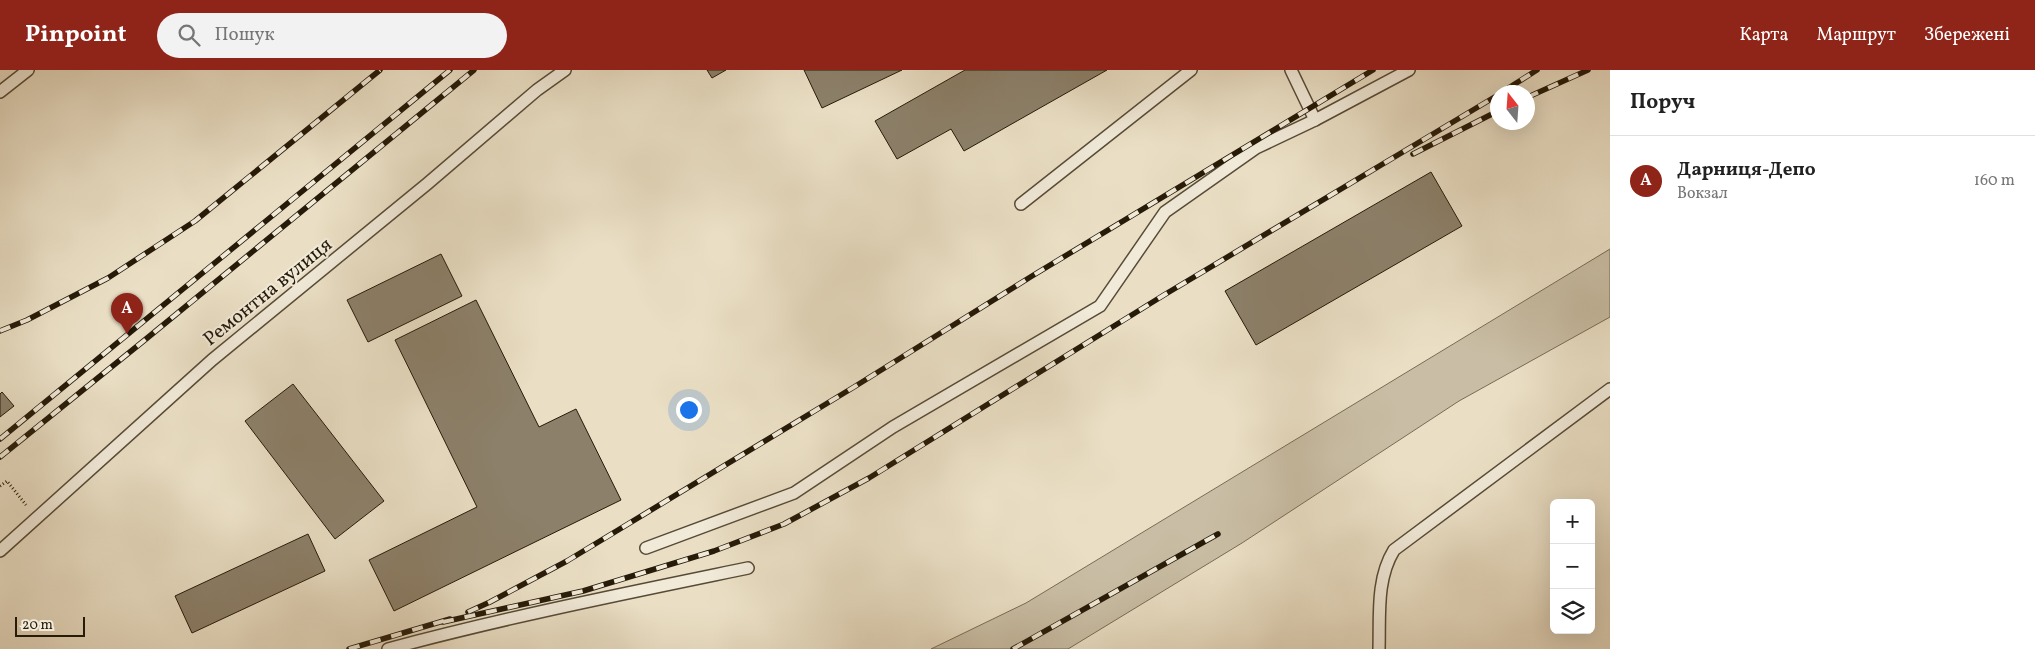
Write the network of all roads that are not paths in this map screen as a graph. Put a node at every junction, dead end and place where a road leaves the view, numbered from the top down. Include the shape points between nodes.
1 (28, 70) edge
2 (565, 70) edge
3 (1192, 70) edge
4 (1291, 70) edge
5 (1409, 70) edge
6 (0, 92) edge
7 (1315, 120) junction
8 (1021, 204) dead end
9 (1610, 389) edge
10 (646, 548) dead end
11 (0, 551) edge
12 (748, 568) dead end
13 (388, 649) edge
14 (1379, 649) edge

1 - 6 lane
2 - 11 lane, Ремонтна вулиця via 212,360
3 - 8 lane
4 - 7 lane
5 - 7 lane
7 - 10 lane via 1256,148 1165,212 1100,306 893,427 794,493
9 - 14 lane via 1394,550 1382,579
12 - 13 lane via 447,633

